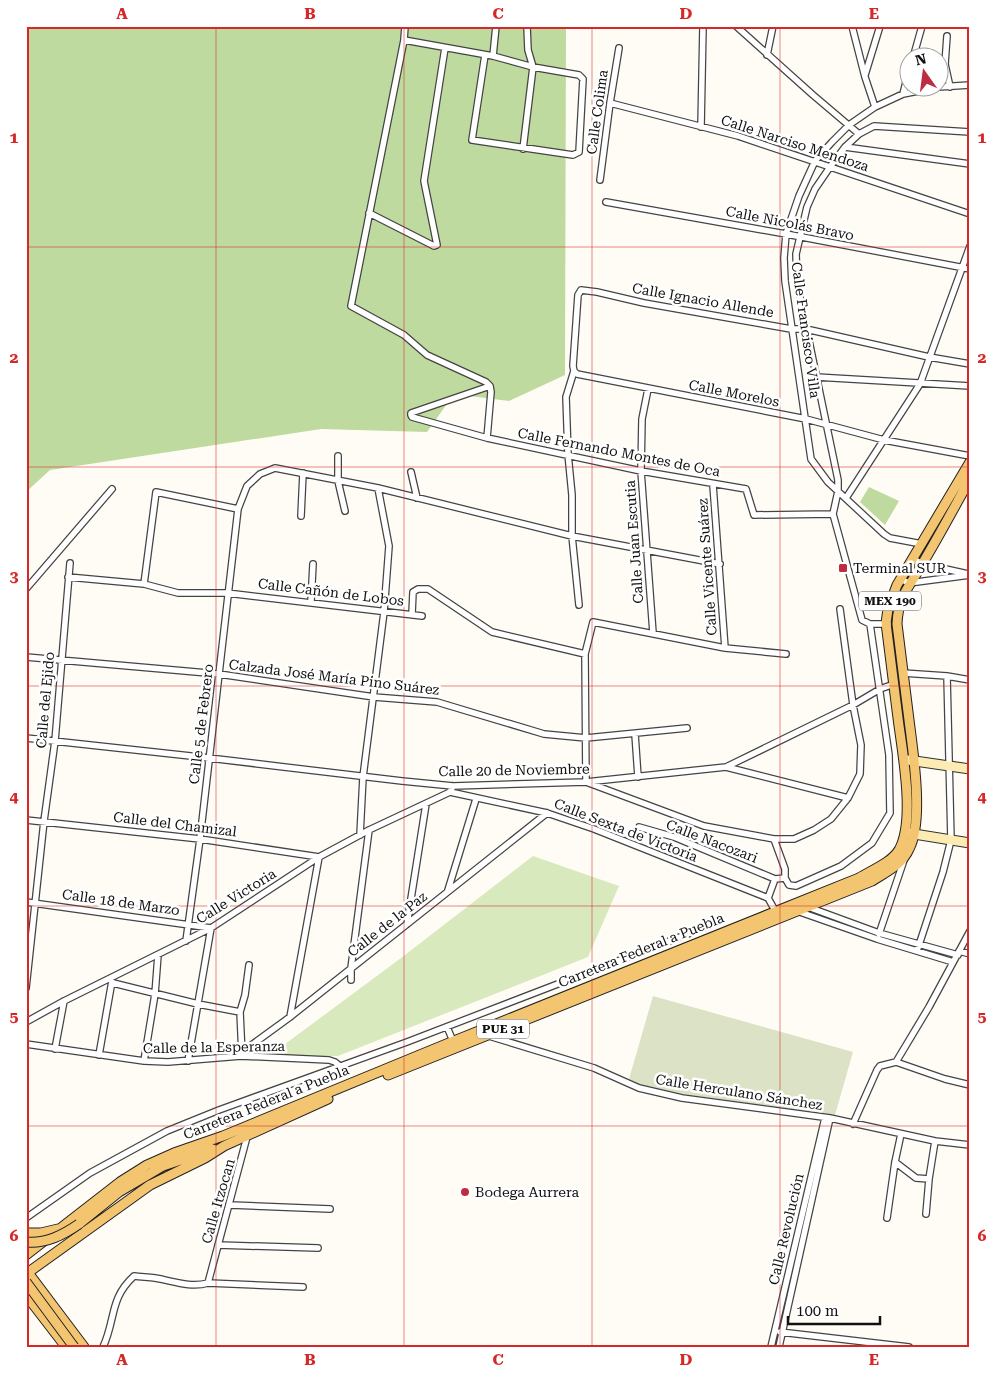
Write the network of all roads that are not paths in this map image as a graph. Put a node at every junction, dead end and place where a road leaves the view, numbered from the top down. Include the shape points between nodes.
1 (406, 26) edge
2 (496, 26) edge
3 (527, 26) edge
4 (703, 26) edge
5 (736, 26) edge
6 (773, 26) edge
7 (852, 26) edge
8 (880, 26) edge
9 (922, 26) edge
10 (948, 36) dead end
11 (404, 40) junction
12 (445, 48) junction
13 (619, 48) dead end
14 (916, 48) edge
15 (486, 55) junction
16 (768, 55) junction
17 (493, 56) junction
18 (534, 67) junction
19 (865, 77) junction
20 (970, 85) edge
21 (950, 86) joint
22 (898, 96) edge
23 (610, 104) junction
24 (875, 106) junction
25 (849, 126) junction
26 (701, 127) junction
27 (970, 132) edge
28 (859, 134) junction
29 (845, 147) junction
30 (523, 149) junction
31 (815, 160) junction
32 (970, 164) edge
33 (830, 167) junction
34 (600, 180) dead end
35 (606, 202) dead end
36 (369, 213) junction
37 (970, 214) edge
38 (786, 234) junction
39 (799, 237) junction
40 (970, 246) edge
41 (962, 268) junction
42 (970, 269) edge
43 (791, 328) junction
44 (806, 329) junction
45 (929, 357) junction
46 (970, 364) edge
47 (574, 371) junction
48 (816, 377) junction
49 (920, 384) junction
50 (490, 386) junction
51 (970, 386) edge
52 (648, 389) junction
53 (806, 419) junction
54 (825, 424) junction
55 (487, 438) junction
56 (884, 440) junction
57 (568, 454) junction
58 (338, 456) dead end
59 (970, 456) edge
60 (970, 462) edge
61 (641, 471) junction
62 (303, 472) junction
63 (411, 472) dead end
64 (970, 479) edge
65 (338, 481) junction
66 (713, 485) junction
67 (378, 488) junction
68 (112, 489) dead end
69 (838, 491) junction
70 (417, 498) junction
71 (846, 498) junction
72 (238, 509) junction
73 (345, 511) dead end
74 (833, 514) junction
75 (301, 516) dead end
76 (572, 536) junction
77 (922, 544) junction
78 (648, 551) junction
79 (912, 559) junction
80 (70, 563) dead end
81 (313, 564) dead end
82 (720, 564) junction
83 (923, 564) junction
84 (970, 575) edge
85 (68, 577) junction
86 (904, 582) junction
87 (144, 584) junction
88 (26, 588) edge
89 (228, 593) junction
90 (312, 602) junction
91 (579, 605) dead end
92 (840, 609) dead end
93 (384, 612) junction
94 (412, 614) junction
95 (422, 616) dead end
96 (886, 623) junction
97 (870, 624) junction
98 (896, 624) junction
99 (653, 634) junction
100 (725, 648) junction
101 (585, 654) junction
102 (786, 654) dead end
103 (26, 657) edge
104 (61, 661) junction
105 (903, 673) junction
106 (219, 674) junction
107 (947, 676) junction
108 (970, 680) edge
109 (894, 684) junction
110 (880, 689) junction
111 (374, 697) junction
112 (853, 705) junction
113 (687, 728) dead end
114 (635, 734) junction
115 (26, 738) edge
116 (586, 738) junction
117 (55, 741) junction
118 (209, 758) junction
119 (903, 760) junction
120 (914, 760) junction
121 (948, 766) junction
122 (726, 767) junction
123 (970, 769) edge
124 (363, 777) junction
125 (638, 777) junction
126 (586, 782) junction
127 (454, 786) junction
128 (450, 792) junction
129 (848, 798) junction
130 (476, 799) junction
131 (426, 804) junction
132 (547, 813) junction
133 (26, 820) edge
134 (44, 821) junction
135 (639, 827) dead end
136 (369, 830) junction
137 (905, 832) junction
138 (915, 834) junction
139 (360, 835) junction
140 (200, 839) junction
141 (774, 839) junction
142 (951, 840) junction
143 (970, 843) edge
144 (319, 858) junction
145 (905, 858) junction
146 (785, 878) junction
147 (775, 879) junction
148 (448, 892) junction
149 (768, 898) junction
150 (819, 898) junction
151 (26, 902) edge
152 (799, 902) junction
153 (36, 903) junction
154 (788, 906) junction
155 (808, 907) junction
156 (798, 911) junction
157 (777, 915) junction
158 (188, 924) junction
159 (407, 924) junction
160 (706, 927) dead end
161 (211, 928) junction
162 (970, 931) edge
163 (878, 936) junction
164 (186, 941) junction
165 (920, 944) junction
166 (917, 952) junction
167 (959, 953) junction
168 (970, 954) edge
169 (158, 955) junction
170 (953, 962) junction
171 (249, 965) dead end
172 (351, 968) junction
173 (112, 980) junction
174 (352, 980) dead end
175 (26, 988) edge
176 (155, 994) junction
177 (64, 1000) junction
178 (198, 1004) junction
179 (240, 1012) junction
180 (290, 1017) junction
181 (26, 1022) edge
182 (447, 1027) junction
183 (486, 1032) junction
184 (453, 1042) junction
185 (26, 1044) edge
186 (55, 1049) junction
187 (242, 1054) junction
188 (99, 1055) junction
189 (144, 1061) junction
190 (188, 1061) junction
191 (896, 1062) junction
192 (341, 1067) junction
193 (970, 1085) edge
194 (828, 1118) junction
195 (853, 1124) junction
196 (247, 1131) junction
197 (901, 1134) junction
198 (936, 1141) junction
199 (970, 1145) edge
200 (224, 1146) junction
201 (895, 1162) junction
202 (928, 1180) junction
203 (230, 1205) junction
204 (330, 1209) dead end
205 (926, 1214) dead end
206 (26, 1218) edge
207 (887, 1218) dead end
208 (60, 1229) junction
209 (26, 1233) edge
210 (52, 1235) junction
211 (71, 1241) junction
212 (26, 1242) edge
213 (218, 1244) junction
214 (61, 1248) junction
215 (318, 1248) dead end
216 (26, 1256) edge
217 (795, 1258) junction
218 (27, 1272) edge
219 (26, 1282) edge
220 (208, 1283) junction
221 (303, 1288) dead end
222 (40, 1290) junction
223 (28, 1297) edge
224 (775, 1331) junction
225 (782, 1332) junction
226 (66, 1347) edge
227 (74, 1347) edge
228 (84, 1347) edge
229 (103, 1347) edge
230 (771, 1347) edge
231 (779, 1347) edge
232 (909, 1347) edge

1 - 11 street
2 - 17 street
3 - 18 street via 528,50
4 - 26 street
5 - 16 street
6 - 16 street
7 - 19 street
8 - 19 street
9 - 14 street
10 - 21 street via 945,64
11 - 12 street
11 - 36 street
12 - 15 street
12 - 36 street via 424,181 437,245
13 - 23 street, Calle Colima
15 - 17 street
15 - 30 street via 472,140
16 - 25 street
17 - 18 street
18 - 30 street
18 - 30 street via 584,78 579,152 573,155
19 - 24 street
20 - 21 street
22 - 24 street, Calle Francisco Villa
23 - 26 street, Calle Narciso Mendoza
23 - 34 street, Calle Colima
24 - 25 street, Calle Francisco Villa
25 - 28 street
25 - 31 street, Calle Francisco Villa
26 - 31 street, Calle Narciso Mendoza
27 - 28 street via 874,126
28 - 29 street, Calle Francisco Villa
29 - 32 street
29 - 33 street, Calle Francisco Villa
31 - 33 street, Calle Narciso Mendoza
31 - 38 street, Calle Francisco Villa
33 - 37 street, Calle Narciso Mendoza
33 - 39 street, Calle Francisco Villa via 807,207
35 - 38 street, Calle Nicolás Bravo
36 - 50 street via 351,306 404,335 427,355
38 - 39 street, Calle Nicolás Bravo
38 - 43 street, Calle Francisco Villa via 784,258
39 - 41 street, Calle Nicolás Bravo
39 - 44 street, Calle Francisco Villa via 796,254 798,282
40 - 41 street
41 - 42 street, Calle Nicolás Bravo
41 - 45 street
43 - 44 street, Calle Ignacio Allende
43 - 47 street, Calle Ignacio Allende via 580,291
43 - 53 street, Calle Francisco Villa
44 - 45 street, Calle Ignacio Allende
44 - 48 street, Calle Francisco Villa
45 - 46 street, Calle Ignacio Allende
45 - 49 street
47 - 52 street, Calle Morelos
47 - 57 street via 566,397
48 - 49 street
48 - 54 street, Calle Francisco Villa
49 - 51 street
49 - 56 street
50 - 55 street
50 - 55 street, Calle Fernando Montes de Oca via 411,413 412,417
52 - 53 street, Calle Morelos
52 - 61 street, Calle Juan Escutia via 642,419
53 - 54 street, Calle Morelos
53 - 69 street, Calle Francisco Villa via 812,459
54 - 56 street, Calle Morelos
54 - 69 street, Calle Francisco Villa
55 - 57 street, Calle Fernando Montes de Oca
56 - 59 street, Calle Morelos
56 - 71 street
57 - 61 street, Calle Fernando Montes de Oca
57 - 76 street
58 - 65 street
60 - 77 main road, Carretera Federal a Puebla / MEX 190
61 - 66 street, Calle Fernando Montes de Oca
61 - 78 street, Calle Juan Escutia
62 - 65 street, Calle 5 de Febrero
62 - 72 street, Calle 5 de Febrero via 275,468 260,474 247,486
62 - 75 street
63 - 70 street
64 - 83 main road, Carretera Federal a Puebla / MEX 190
65 - 67 street, Calle 5 de Febrero
65 - 73 street
66 - 74 street, Calle Fernando Montes de Oca via 746,489 754,515
66 - 82 street, Calle Vicente Suárez
67 - 70 street, Calle 5 de Febrero
67 - 93 street via 389,546
68 - 88 street
69 - 71 street, Calle Francisco Villa
69 - 74 street
70 - 76 street, Calle 5 de Febrero
71 - 77 street, Calle Francisco Villa via 890,538
72 - 87 street via 156,492
72 - 89 street, Calle 5 de Febrero
74 - 97 street via 862,620
76 - 78 street, Calle 5 de Febrero
76 - 91 street
77 - 79 main road, Carretera Federal a Puebla / MEX 190
78 - 82 street, Calle 5 de Febrero
78 - 99 street, Calle Juan Escutia
79 - 83 street
79 - 86 main road, Carretera Federal a Puebla / MEX 190
80 - 85 street, Calle del Ejido
81 - 90 street
82 - 100 street, Calle Vicente Suárez
83 - 84 street
83 - 86 main road, Carretera Federal a Puebla / MEX 190
84 - 86 street
85 - 87 street, Calle Cañón de Lobos
85 - 104 street, Calle del Ejido
86 - 96 main road, Carretera Federal a Puebla / MEX 190 via 890,600
86 - 98 main road, Carretera Federal a Puebla / MEX 190
87 - 89 street, Calle Cañón de Lobos via 178,592
89 - 90 street, Calle Cañón de Lobos
89 - 106 street, Calle 5 de Febrero
90 - 93 street, Calle Cañón de Lobos
92 - 112 street
93 - 94 street, Calle Cañón de Lobos
93 - 111 street
94 - 95 street
94 - 101 street, Calle Cañón de Lobos via 413,592 428,589 492,632
96 - 97 street
96 - 98 street
96 - 109 main road, Carretera Federal a Puebla / MEX 190
97 - 110 street
98 - 105 main road, Carretera Federal a Puebla / MEX 190
99 - 100 street
99 - 101 street via 593,622
100 - 102 street
101 - 116 street
103 - 104 street, Calzada José María Pino Suárez
104 - 106 street, Calzada José María Pino Suárez
104 - 117 street, Calle del Ejido
105 - 107 street
105 - 120 main road, Carretera Federal a Puebla / MEX 190
106 - 111 street, Calzada José María Pino Suárez
106 - 118 street, Calle 5 de Febrero
107 - 108 street
107 - 121 street
109 - 110 street, Calle 20 de Noviembre
109 - 119 main road, Carretera Federal a Puebla / MEX 190
110 - 112 street, Calle 20 de Noviembre
110 - 146 street via 889,755 890,813 872,843 842,866 796,886 789,885
111 - 116 street, Calzada José María Pino Suárez via 437,702 544,734
111 - 124 street
112 - 122 street, Calle 20 de Noviembre
112 - 129 street via 861,746 860,774
113 - 114 street, Calzada José María Pino Suárez
114 - 116 street, Calzada José María Pino Suárez
114 - 125 street
115 - 117 street, Calle 20 de Noviembre
116 - 126 street
117 - 118 street, Calle 20 de Noviembre
117 - 134 street, Calle del Ejido
118 - 124 street, Calle 20 de Noviembre
118 - 140 street, Calle 5 de Febrero
119 - 120 street
119 - 137 main road, Carretera Federal a Puebla / PUE 31 via 907,811
120 - 121 street
120 - 138 main road, Carretera Federal a Puebla / PUE 31
121 - 123 street
121 - 142 street
122 - 125 street, Calle 20 de Noviembre
122 - 129 street
124 - 127 street, Calle 20 de Noviembre
124 - 139 street
125 - 126 street, Calle 20 de Noviembre
126 - 127 street, Calle 20 de Noviembre
126 - 141 street via 704,826
127 - 128 street, Calle Victoria
128 - 130 street, Calle Sexta de Victoria
128 - 131 street, Calle Victoria
129 - 141 street via 831,819 814,830 794,839
130 - 132 street, Calle Sexta de Victoria
130 - 148 street
131 - 136 street, Calle Victoria
131 - 159 street
132 - 148 street, Calle de la Paz
132 - 149 street, Calle Sexta de Victoria via 594,828
133 - 134 street, Calle del Chamizal
134 - 140 street, Calle del Chamizal
134 - 153 street, Calle del Ejido
135 - 147 street, Calle Nacozari via 674,837
136 - 139 street, Calle Victoria
136 - 172 street
137 - 138 street
137 - 150 main road, Carretera Federal a Puebla / PUE 31 via 899,850 888,861
138 - 142 street
138 - 145 main road, Carretera Federal a Puebla / PUE 31
139 - 144 street, Calle Victoria
140 - 144 street, Calle del Chamizal
140 - 158 street, Calle 5 de Febrero
141 - 146 street
142 - 143 street
142 - 165 street
144 - 161 street, Calle Victoria
144 - 180 street
145 - 150 main road, Carretera Federal a Puebla / PUE 31 via 872,881
145 - 163 street
146 - 147 street
147 - 149 street
148 - 159 street, Calle de la Paz
149 - 157 street
150 - 152 main road, Carretera Federal a Puebla / PUE 31
150 - 155 main road, Carretera Federal a Puebla / PUE 31
151 - 153 street, Calle 18 de Marzo
152 - 154 main road, Carretera Federal a Puebla / PUE 31
152 - 155 street
153 - 158 street, Calle 18 de Marzo
153 - 175 street, Calle del Ejido
154 - 156 street
154 - 157 main road, Carretera Federal a Puebla / PUE 31
155 - 156 main road, Carretera Federal a Puebla / PUE 31
155 - 163 street
156 - 157 main road, Carretera Federal a Puebla / PUE 31
156 - 163 street
157 - 183 main road, Carretera Federal a Puebla / PUE 31
158 - 161 street, Calle 18 de Marzo
158 - 164 street, Calle 5 de Febrero
159 - 172 street, Calle de la Paz
160 - 182 street
161 - 164 street, Calle Victoria
161 - 178 street
162 - 167 street
163 - 165 street
163 - 166 street
164 - 169 street, Calle Victoria
165 - 166 street
165 - 167 street
166 - 170 street
167 - 168 street
167 - 170 street
169 - 173 street, Calle Victoria
169 - 176 street
170 - 191 street
171 - 179 street
172 - 174 street
172 - 180 street, Calle de la Paz
173 - 176 street
173 - 177 street, Calle Victoria
173 - 188 street
176 - 178 street
176 - 189 street
177 - 181 street, Calle Victoria
177 - 186 street
178 - 179 street
178 - 190 street
179 - 187 street
180 - 187 street, Calle de la Paz
182 - 184 street
182 - 192 street
183 - 184 main road, Carretera Federal a Puebla / PUE 31
183 - 194 street, Calle Herculano Sánchez via 594,1068 639,1088 682,1098
183 - 196 main road, Carretera Federal a Puebla / PUE 31
184 - 196 main road, Carretera Federal a Puebla / PUE 31
185 - 186 street, Calle de la Esperanza
186 - 188 street, Calle de la Esperanza
187 - 190 street, Calle de la Esperanza
187 - 192 street, Calle de la Esperanza via 329,1060
188 - 189 street, Calle de la Esperanza
189 - 190 street, Calle de la Esperanza
191 - 193 street
191 - 195 street via 880,1066 877,1070
192 - 206 street via 167,1131 90,1173
194 - 195 street, Calle Herculano Sánchez
194 - 217 street, Calle Revolución
195 - 197 street, Calle Herculano Sánchez
196 - 200 main road, Carretera Federal a Puebla / PUE 31
196 - 203 street, Calle Itzocan
196 - 208 main road, Carretera Federal a Puebla / PUE 31 via 174,1153 148,1165 120,1182
197 - 198 street, Calle Herculano Sánchez
197 - 201 street
198 - 199 street, Calle Herculano Sánchez
198 - 202 street
200 - 211 main road, Carretera Federal a Puebla / PUE 31 via 150,1185
200 - 212 main road, bridge via 163,1166 119,1192 66,1233 50,1240
201 - 202 street via 916,1178
201 - 207 street
202 - 205 street
203 - 204 street
203 - 213 street, Calle Itzocan
208 - 209 main road
208 - 210 main road, Carretera Federal a Puebla / PUE 31
208 - 211 main road via 68,1230
210 - 214 main road via 54,1244
210 - 216 main road, Carretera Federal a Puebla / PUE 31
211 - 214 main road, Carretera Federal a Puebla / PUE 31
213 - 215 street
213 - 220 street, Calle Itzocan
214 - 218 main road, Carretera Federal a Puebla / PUE 31
217 - 224 street, Calle Revolución
217 - 225 street, Calle Revolución
218 - 222 main road
219 - 227 main road, bridge
220 - 221 street
220 - 229 street via 183,1284 134,1276 118,1296
222 - 223 main road
222 - 228 main road
223 - 226 main road
224 - 225 street
224 - 230 street, Calle Revolución
225 - 231 street, Calle Revolución
225 - 232 street

